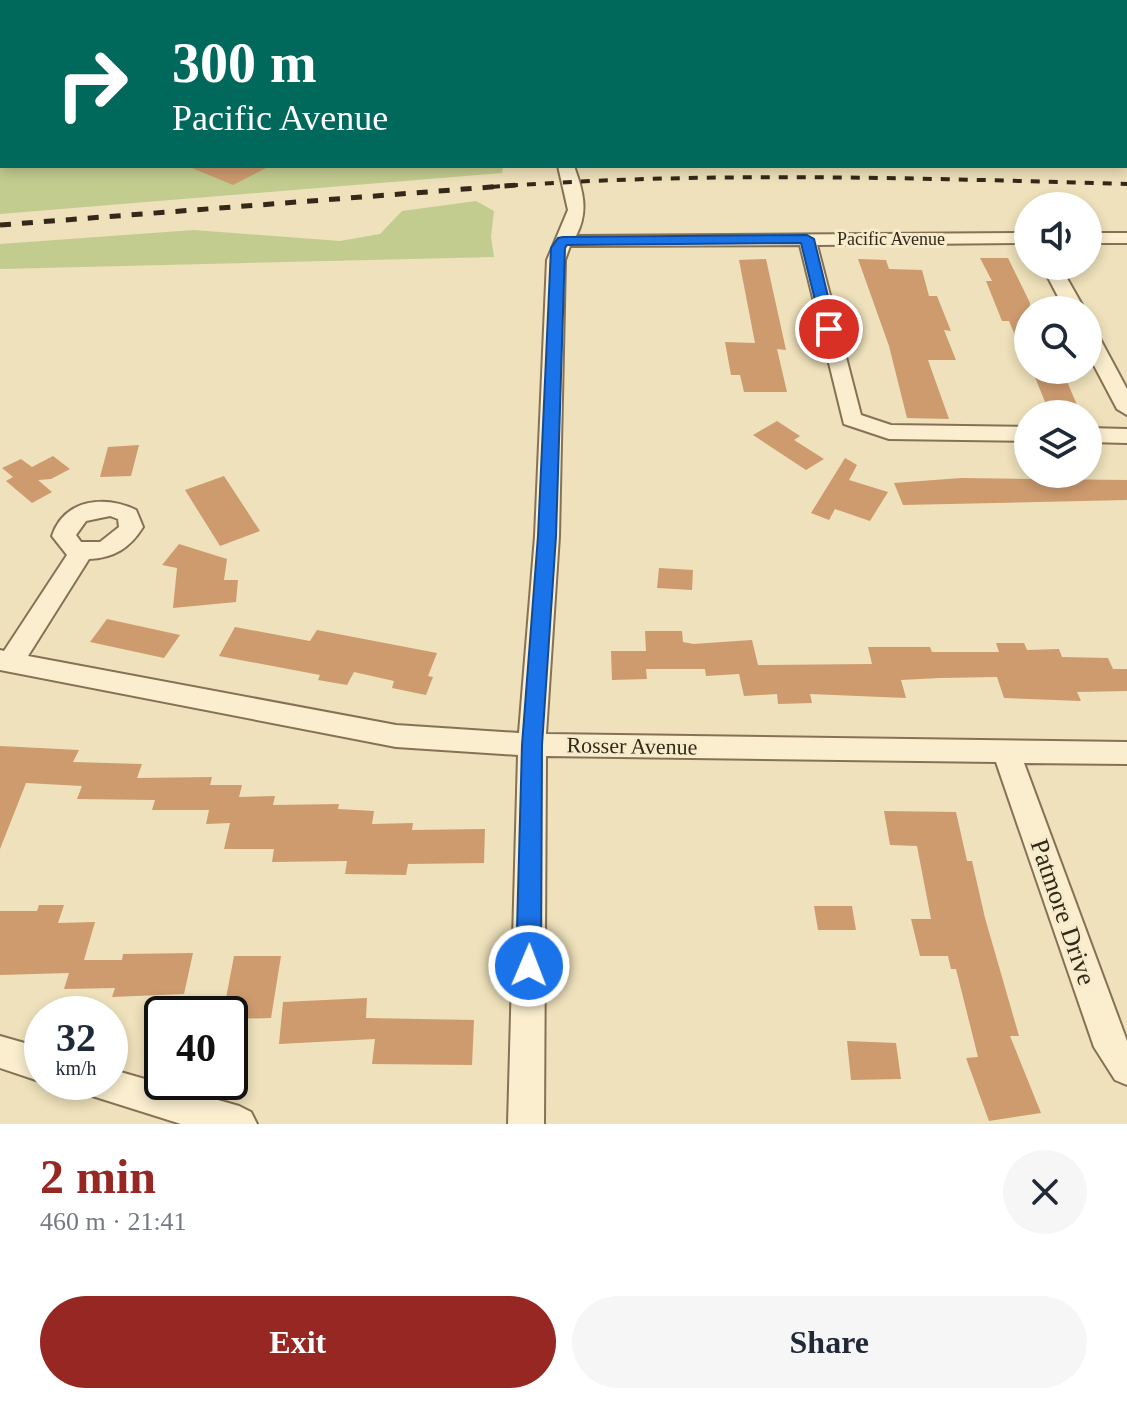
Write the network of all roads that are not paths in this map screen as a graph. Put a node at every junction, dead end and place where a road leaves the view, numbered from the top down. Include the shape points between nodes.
1 (568, 174) edge
2 (1014, 238) edge
3 (1102, 238) edge
4 (1127, 238) edge
5 (807, 239) junction
6 (563, 241) junction
7 (1102, 362) edge
8 (1127, 409) edge
9 (1014, 434) edge
10 (1102, 435) edge
11 (1127, 436) edge
12 (82, 551) dead end
13 (6, 661) edge
14 (532, 745) junction
15 (1007, 753) junction
16 (1127, 753) edge
17 (0, 1052) edge
18 (24, 1059) edge
19 (1127, 1068) edge
20 (128, 1091) edge
21 (239, 1124) edge
22 (526, 1124) edge

1 - 6 street via 575,219
2 - 5 street, Pacific Avenue
3 - 4 street
5 - 6 street, Pacific Avenue
5 - 9 street via 851,419 889,432
6 - 14 street via 556,260 547,536
7 - 8 street
10 - 11 street
12 - 13 street
13 - 14 street, Rosser Avenue via 396,736
14 - 15 street, Rosser Avenue
14 - 22 street
15 - 16 street, Rosser Avenue
15 - 19 street, Patmore Drive via 1111,1047
17 - 18 street
20 - 21 street

